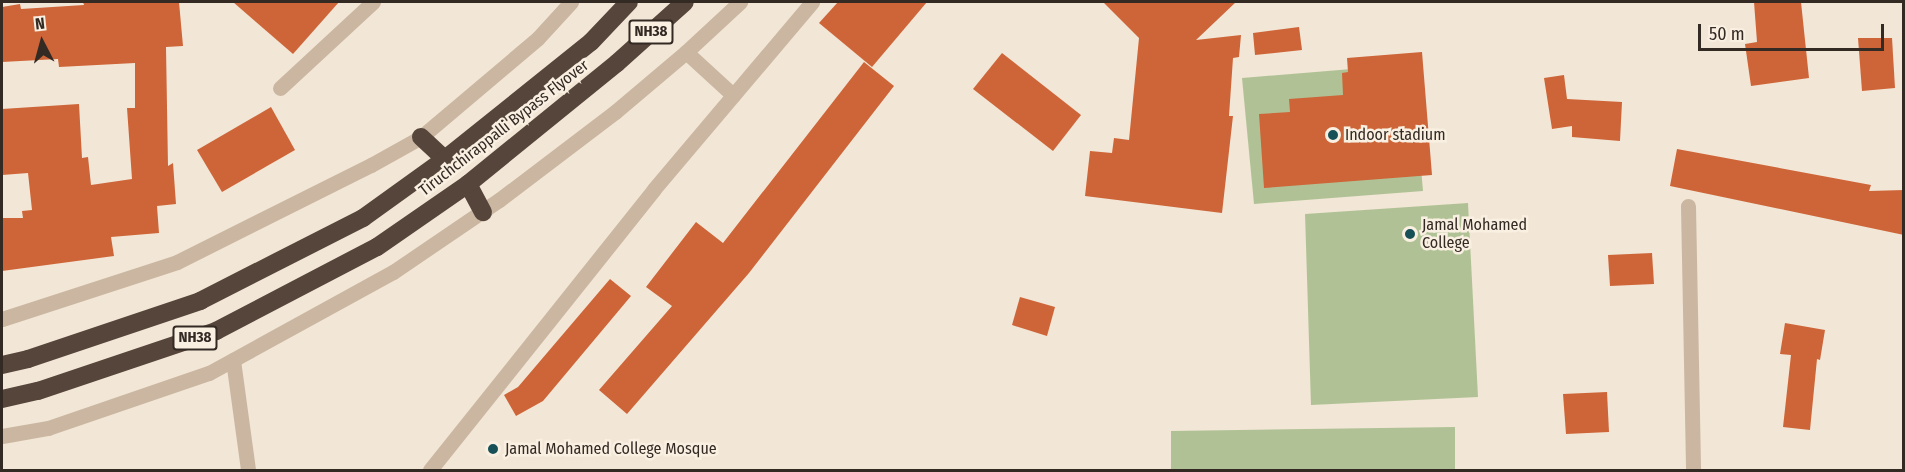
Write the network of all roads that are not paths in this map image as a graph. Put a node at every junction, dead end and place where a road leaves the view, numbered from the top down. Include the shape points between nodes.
1 (373, 2) edge
2 (571, 2) edge
3 (629, 2) edge
4 (685, 2) edge
5 (740, 2) edge
6 (812, 2) edge
7 (686, 52) junction
8 (280, 88) dead end
9 (733, 95) junction
10 (421, 137) junction
11 (445, 159) junction
12 (468, 184) junction
13 (1688, 206) dead end
14 (483, 212) junction
15 (2, 319) edge
16 (233, 360) junction
17 (2, 365) edge
18 (2, 399) edge
19 (2, 436) edge
20 (248, 471) edge
21 (430, 471) edge
22 (1693, 471) edge

1 - 8 street
2 - 10 street via 538,38
3 - 11 highway, Tiruchchirappalli Bypass Flyover / NH38 via 591,42
4 - 12 highway, Tiruchchirappalli Bypass Flyover / NH38 via 617,63
5 - 7 street
6 - 9 street
7 - 9 street
7 - 14 street via 615,112
9 - 21 street
10 - 11 highway
10 - 15 street via 177,262
11 - 17 highway, Tiruchchirappalli Bypass Flyover / NH38 via 363,218 200,301
12 - 14 highway
12 - 18 highway, Tiruchchirappalli Bypass Flyover / NH38 via 377,247 216,331 38,391
13 - 22 street
14 - 16 street via 393,272
16 - 19 street via 209,373 48,428
16 - 20 street

